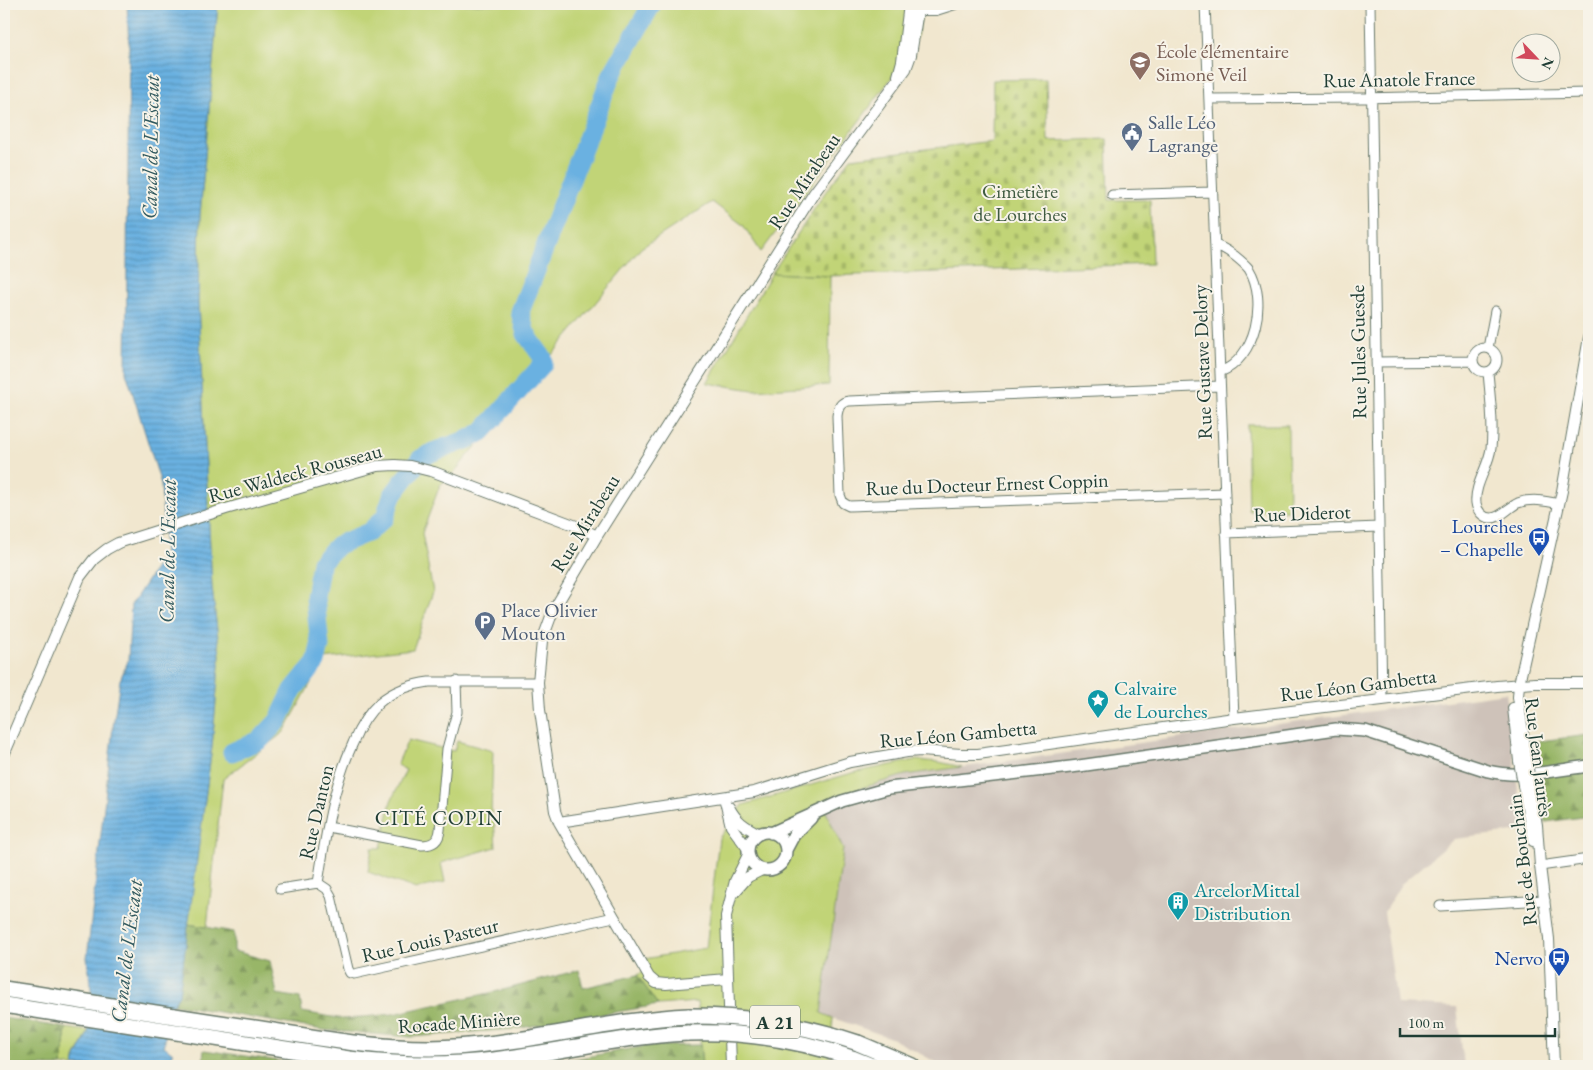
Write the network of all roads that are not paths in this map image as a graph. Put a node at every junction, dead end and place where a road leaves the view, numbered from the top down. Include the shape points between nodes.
1 (955, 4) edge
2 (1205, 4) edge
3 (1370, 4) edge
4 (914, 7) edge
5 (1589, 93) edge
6 (1372, 98) junction
7 (1209, 99) junction
8 (1212, 192) junction
9 (1112, 195) dead end
10 (1214, 246) junction
11 (1495, 310) dead end
12 (1589, 337) edge
13 (1488, 348) junction
14 (1473, 361) junction
15 (1376, 362) junction
16 (1220, 372) junction
17 (1488, 372) junction
18 (1220, 386) junction
19 (1225, 493) junction
20 (1559, 504) junction
21 (1379, 527) junction
22 (1226, 533) junction
23 (597, 536) junction
24 (456, 681) junction
25 (538, 682) junction
26 (1589, 683) edge
27 (1516, 684) junction
28 (1382, 700) junction
29 (1234, 718) junction
30 (4, 755) edge
31 (1589, 766) edge
32 (724, 797) junction
33 (820, 811) junction
34 (559, 822) junction
35 (328, 827) junction
36 (766, 833) junction
37 (786, 850) junction
38 (748, 852) junction
39 (1589, 859) edge
40 (1540, 866) junction
41 (762, 870) junction
42 (318, 883) junction
43 (280, 889) dead end
44 (1545, 900) junction
45 (728, 903) junction
46 (1440, 906) dead end
47 (614, 917) junction
48 (728, 979) junction
49 (4, 989) edge
50 (4, 1005) edge
51 (1554, 1065) edge
52 (731, 1066) edge
53 (872, 1066) edge
54 (912, 1066) edge

1 - 4 street via 941,10
2 - 7 street, Rue Gustave Delory
3 - 6 street, Rue Jules Guesde
4 - 23 street, Rue Mirabeau via 894,84 814,193
5 - 6 street, Rue Anatole France
6 - 7 street, Rue Anatole France
6 - 15 street, Rue Jules Guesde
7 - 8 street, Rue Gustave Delory
8 - 9 street
8 - 10 street, Rue Gustave Delory
10 - 16 street, Rue Gustave Delory
10 - 16 street via 1229,251 1247,266 1258,305 1256,327 1249,344 1232,367
11 - 13 street
12 - 20 street, Rue Jean Jaurès
13 - 14 street via 1478,350
13 - 17 street via 1495,352 1497,358 1495,367
14 - 15 street
14 - 17 street via 1477,369
15 - 21 street, Rue Jules Guesde
16 - 18 street, Rue Gustave Delory
17 - 20 street via 1492,442 1476,495 1478,509 1491,518 1529,500
18 - 19 street, Rue Gustave Delory
18 - 19 street, Rue du Docteur Ernest Coppin via 849,400 838,408 837,436 840,495 846,505 854,507
19 - 22 street, Rue Gustave Delory
20 - 27 street, Rue Jean Jaurès via 1538,596 1523,642
21 - 22 street, Rue Diderot
21 - 28 street, Rue Jules Guesde
22 - 29 street, Rue Gustave Delory
23 - 25 street, Rue Mirabeau via 547,626
23 - 30 street, Rue Waldeck Rousseau via 425,470 386,465 118,543 89,564 80,577
24 - 25 street, Rue Danton
24 - 35 street, Rue Danton via 416,684 392,694 374,707 343,764
24 - 35 street via 457,712 447,750 440,834 435,842 422,845
25 - 34 street, Rue Mirabeau
26 - 27 street, Rue Léon Gambetta
27 - 28 street, Rue Léon Gambetta
27 - 40 street, Rue de Bouchain, bridge via 1526,785 1537,825
28 - 29 street, Rue Léon Gambetta
29 - 32 street, Rue Léon Gambetta via 978,754 907,752 850,762 766,789
31 - 33 main road via 1518,774 1495,773 1365,731 1336,729 1079,766 889,788 852,797
32 - 34 street, Rue Léon Gambetta
32 - 36 street via 738,822
32 - 38 street via 731,826
33 - 36 main road
33 - 37 main road via 794,835
34 - 47 street, Rue Mirabeau
35 - 42 street, Rue Danton
36 - 37 main road via 782,839
36 - 38 main road via 751,841
37 - 41 main road via 781,865 772,870
38 - 41 main road via 752,863
38 - 45 street
39 - 40 street
40 - 44 street, Rue de Bouchain
41 - 45 street via 742,883
42 - 43 street, Rue Danton
42 - 47 street, Rue Louis Pasteur via 331,896 348,969 354,974
44 - 46 street
44 - 51 street, Rue de Bouchain
45 - 48 street
47 - 48 street, Rue Mirabeau via 646,973 656,983
48 - 52 street
49 - 54 highway, Rocade Minière / A 21, bridge via 391,1047 490,1044 648,1019 689,1016 749,1018 828,1034
50 - 53 highway, Rocade Minière / A 21, bridge via 371,1062 431,1064 493,1060 616,1040 728,1033 783,1039

